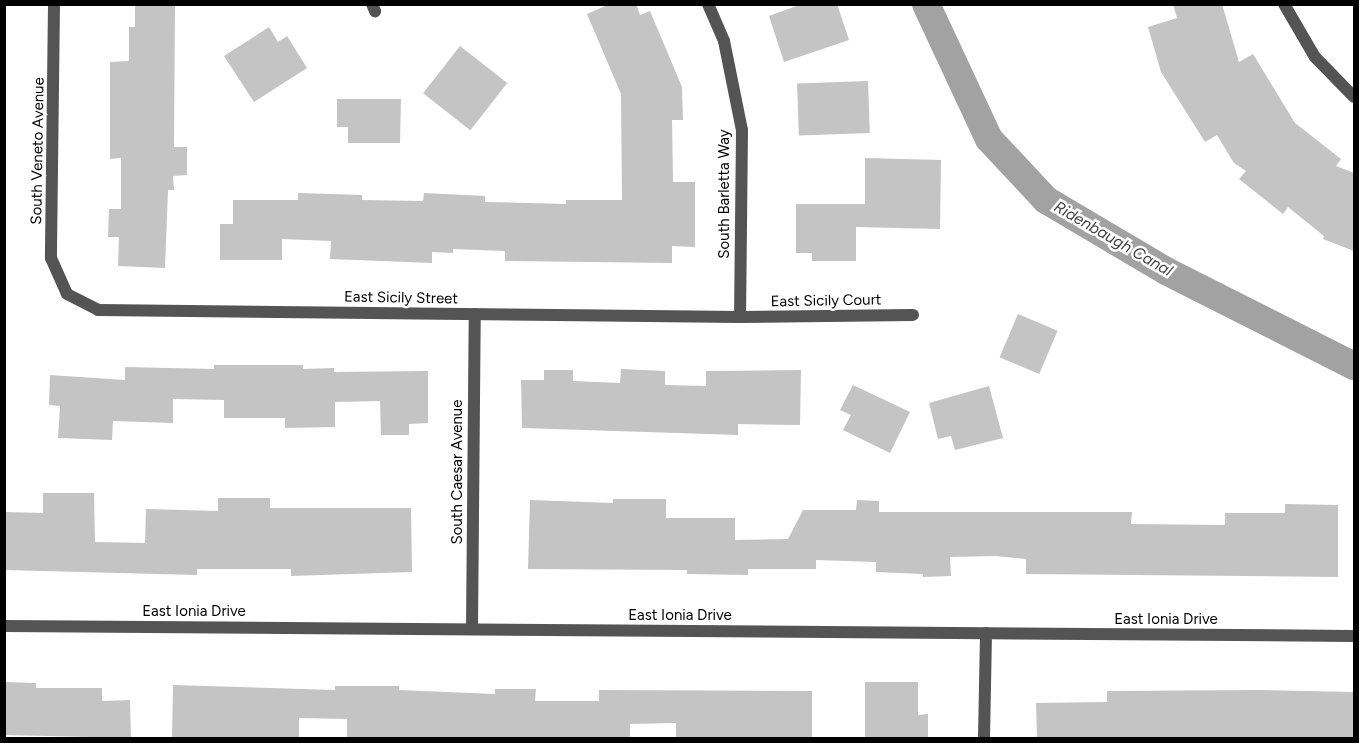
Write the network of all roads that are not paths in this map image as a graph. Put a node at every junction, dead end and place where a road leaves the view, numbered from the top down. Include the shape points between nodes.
1 (54, 4) edge
2 (708, 4) edge
3 (1284, 4) edge
4 (1354, 97) edge
5 (67, 294) joint
6 (475, 314) junction
7 (913, 315) dead end
8 (740, 317) junction
9 (4, 626) edge
10 (472, 629) junction
11 (986, 633) junction
12 (1354, 636) edge
13 (984, 738) edge

1 - 5 street, South Veneto Avenue via 51,258
2 - 8 street, South Barletta Way via 724,41 742,130
3 - 4 street via 1315,57
5 - 6 street, East Sicily Street via 98,310
6 - 8 street, East Sicily Street
6 - 10 street, South Caesar Avenue
7 - 8 street, East Sicily Court
9 - 10 street, East Ionia Drive
10 - 11 street, East Ionia Drive
11 - 12 street, East Ionia Drive
11 - 13 street

